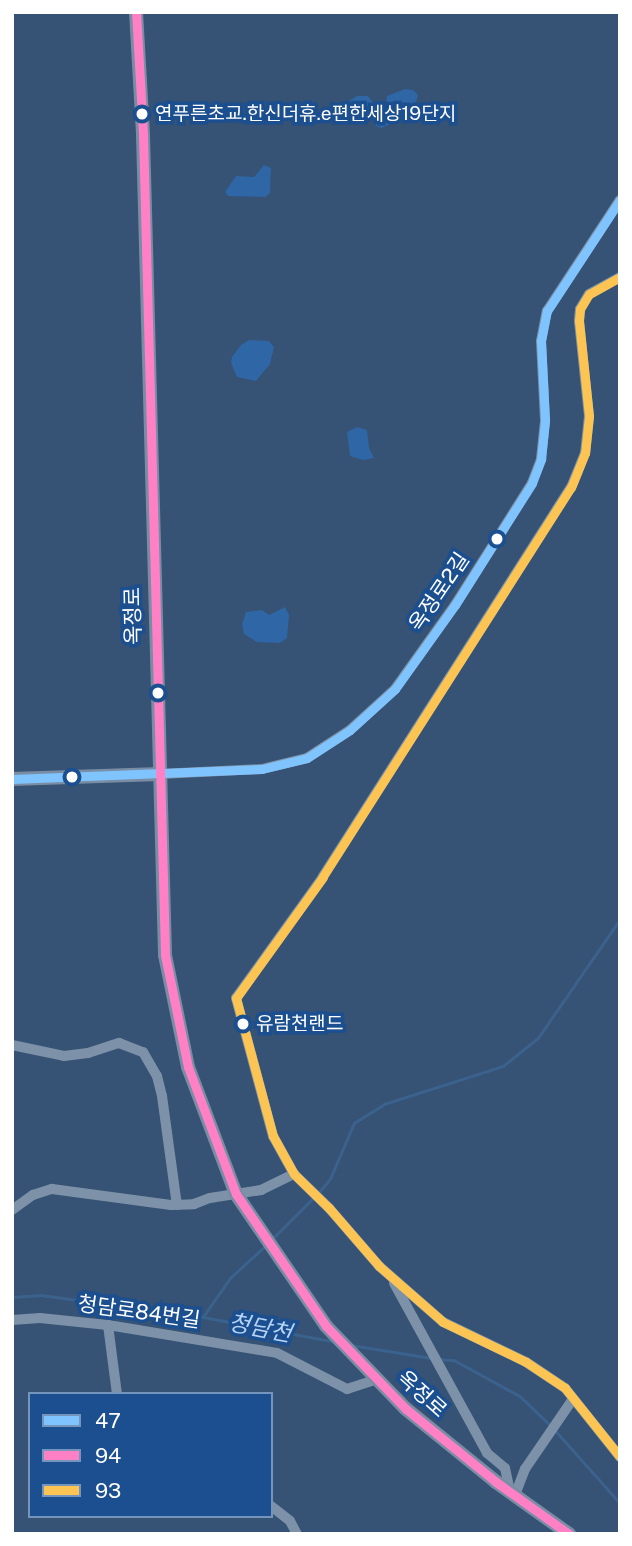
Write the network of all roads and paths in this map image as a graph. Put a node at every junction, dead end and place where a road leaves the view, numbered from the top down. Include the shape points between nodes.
1 (136, 12) edge
2 (620, 200) edge
3 (620, 276) edge
4 (160, 774) junction
5 (12, 779) edge
6 (12, 1045) edge
7 (297, 1177) junction
8 (239, 1199) junction
9 (177, 1205) junction
10 (12, 1210) edge
11 (388, 1274) junction
12 (12, 1320) edge
13 (108, 1325) junction
14 (372, 1376) junction
15 (117, 1392) edge
16 (571, 1404) junction
17 (620, 1457) edge
18 (513, 1493) junction
19 (273, 1508) edge
20 (297, 1534) edge
21 (569, 1534) edge

1 - 4 main road, 옥정로
2 - 4 street, 옥정로2길 via 547,311 541,341 545,420 541,459 532,483 395,689 350,730 307,758 262,769
3 - 7 street via 589,294 580,309 589,416 585,453 571,487 323,877 236,998 273,1136
4 - 5 main road
4 - 8 main road, 옥정로 via 165,955 187,1068
6 - 9 street via 64,1056 119,1043 143,1052 162,1096
7 - 8 street
7 - 11 street
8 - 9 street
8 - 14 main road, 옥정로 via 327,1326
9 - 10 street via 52,1189 33,1195
11 - 16 street via 443,1322 526,1362 565,1388
11 - 18 street via 487,1452 505,1468
12 - 13 street, 청담로84번길
13 - 14 street, 청담로84번길 via 277,1353 346,1389
13 - 15 street
14 - 18 main road, 옥정로 via 406,1409
16 - 17 street
16 - 18 street
18 - 21 main road, 옥정로
19 - 20 street via 290,1521

